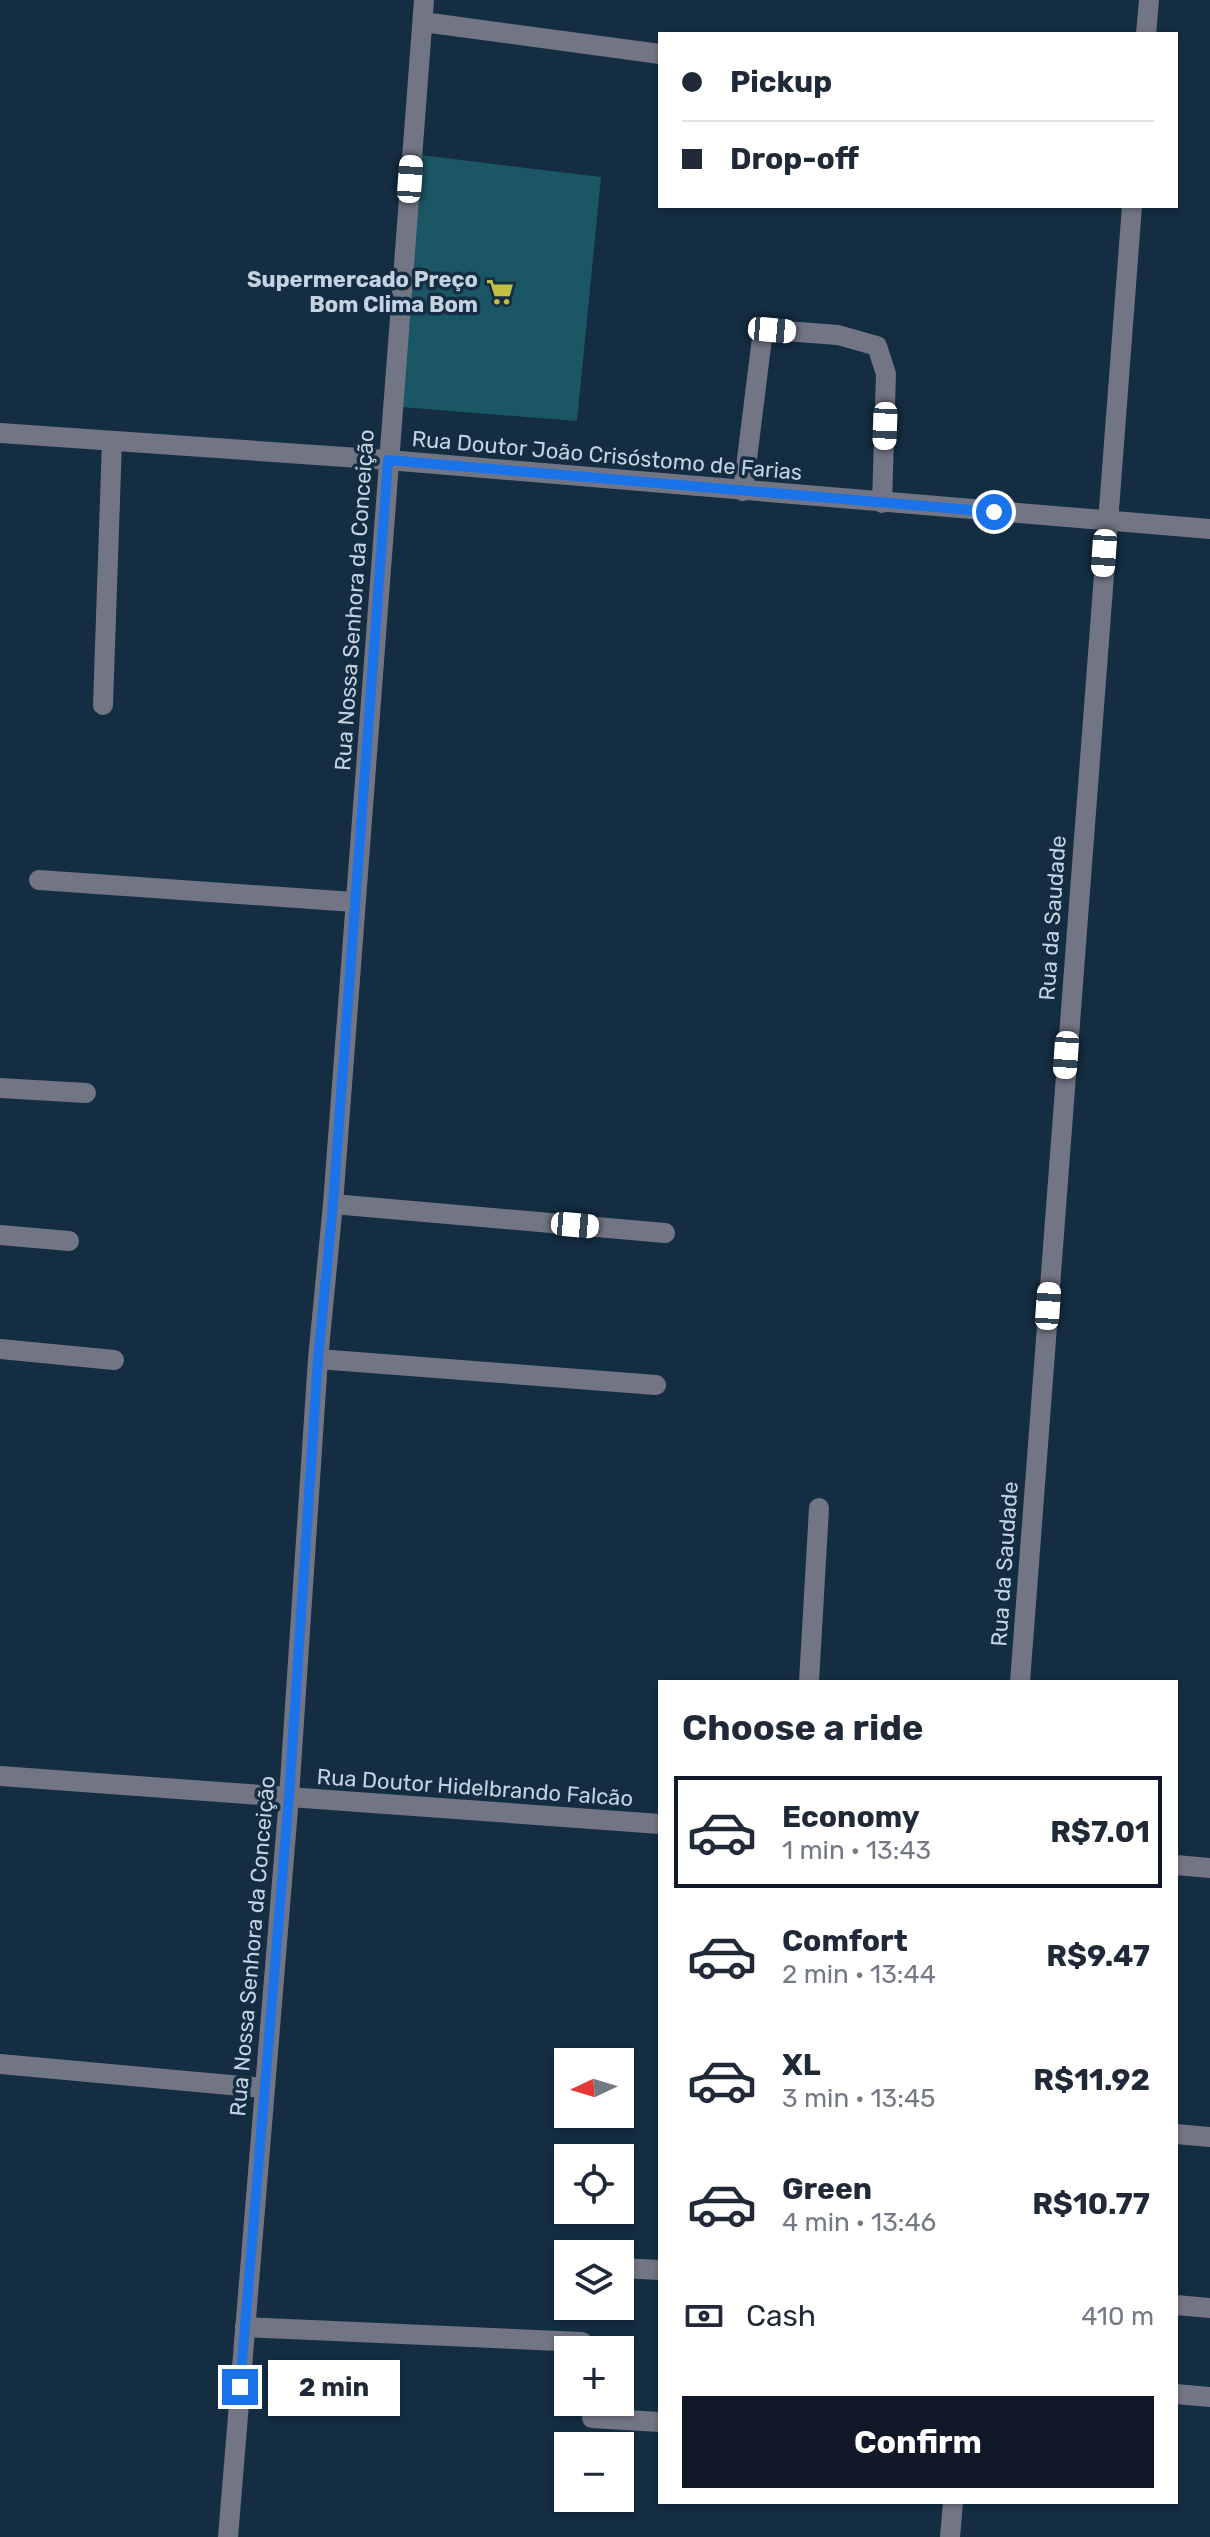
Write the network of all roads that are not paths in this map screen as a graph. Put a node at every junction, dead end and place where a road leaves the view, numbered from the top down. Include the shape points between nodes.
1 (424, 0) edge
2 (1149, 0) edge
3 (423, 22) junction
4 (1146, 32) edge
5 (658, 54) edge
6 (1132, 208) edge
7 (0, 433) edge
8 (112, 441) junction
9 (388, 460) junction
10 (743, 491) junction
11 (882, 503) junction
12 (1106, 522) junction
13 (1210, 529) edge
14 (103, 705) dead end
15 (39, 880) dead end
16 (354, 902) junction
17 (0, 1088) edge
18 (86, 1093) dead end
19 (333, 1204) junction
20 (665, 1233) dead end
21 (0, 1235) edge
22 (69, 1241) dead end
23 (0, 1349) edge
24 (318, 1359) junction
25 (114, 1360) dead end
26 (656, 1385) dead end
27 (819, 1508) dead end
28 (809, 1680) edge
29 (1020, 1680) edge
30 (0, 1776) edge
31 (289, 1797) junction
32 (658, 1824) edge
33 (1178, 1865) edge
34 (1210, 1868) edge
35 (0, 2064) edge
36 (263, 2088) junction
37 (1178, 2134) edge
38 (1210, 2137) edge
39 (634, 2269) edge
40 (658, 2270) edge
41 (1178, 2305) edge
42 (1210, 2308) edge
43 (245, 2327) junction
44 (554, 2341) edge
45 (1178, 2394) edge
46 (1210, 2397) edge
47 (592, 2418) dead end
48 (658, 2422) edge
49 (953, 2504) edge
50 (228, 2537) edge
51 (950, 2537) edge

1 - 3 street, Rua Nossa Senhora da Conceição
2 - 4 street
3 - 5 street
3 - 9 street, Rua Nossa Senhora da Conceição
6 - 12 street, Rua da Saudade
7 - 8 street, Rua Doutor João Crisóstomo de Farias
8 - 9 street, Rua Doutor João Crisóstomo de Farias
8 - 14 street
9 - 10 street, Rua Doutor João Crisóstomo de Farias
9 - 16 street, Rua Nossa Senhora da Conceição
10 - 11 street, Rua Doutor João Crisóstomo de Farias
10 - 11 street via 762,338 772,330 838,335 877,346 886,374
11 - 12 street, Rua Doutor João Crisóstomo de Farias
12 - 13 street, Rua Doutor João Crisóstomo de Farias
12 - 29 street, Rua da Saudade
15 - 16 street
16 - 19 street, Rua Nossa Senhora da Conceição
17 - 18 street
19 - 20 street
19 - 24 street, Rua Nossa Senhora da Conceição
21 - 22 street
23 - 25 street
24 - 26 street
24 - 31 street, Rua Nossa Senhora da Conceição
27 - 28 street
30 - 31 street, Rua Doutor Hidelbrando Falcão
31 - 32 street, Rua Doutor Hidelbrando Falcão
31 - 36 street, Rua Nossa Senhora da Conceição
33 - 34 street
35 - 36 street
36 - 43 street, Rua Nossa Senhora da Conceição
37 - 38 street
39 - 40 street
41 - 42 street
43 - 44 street
43 - 50 street, Rua Nossa Senhora da Conceição
45 - 46 street
47 - 48 street
49 - 51 street

